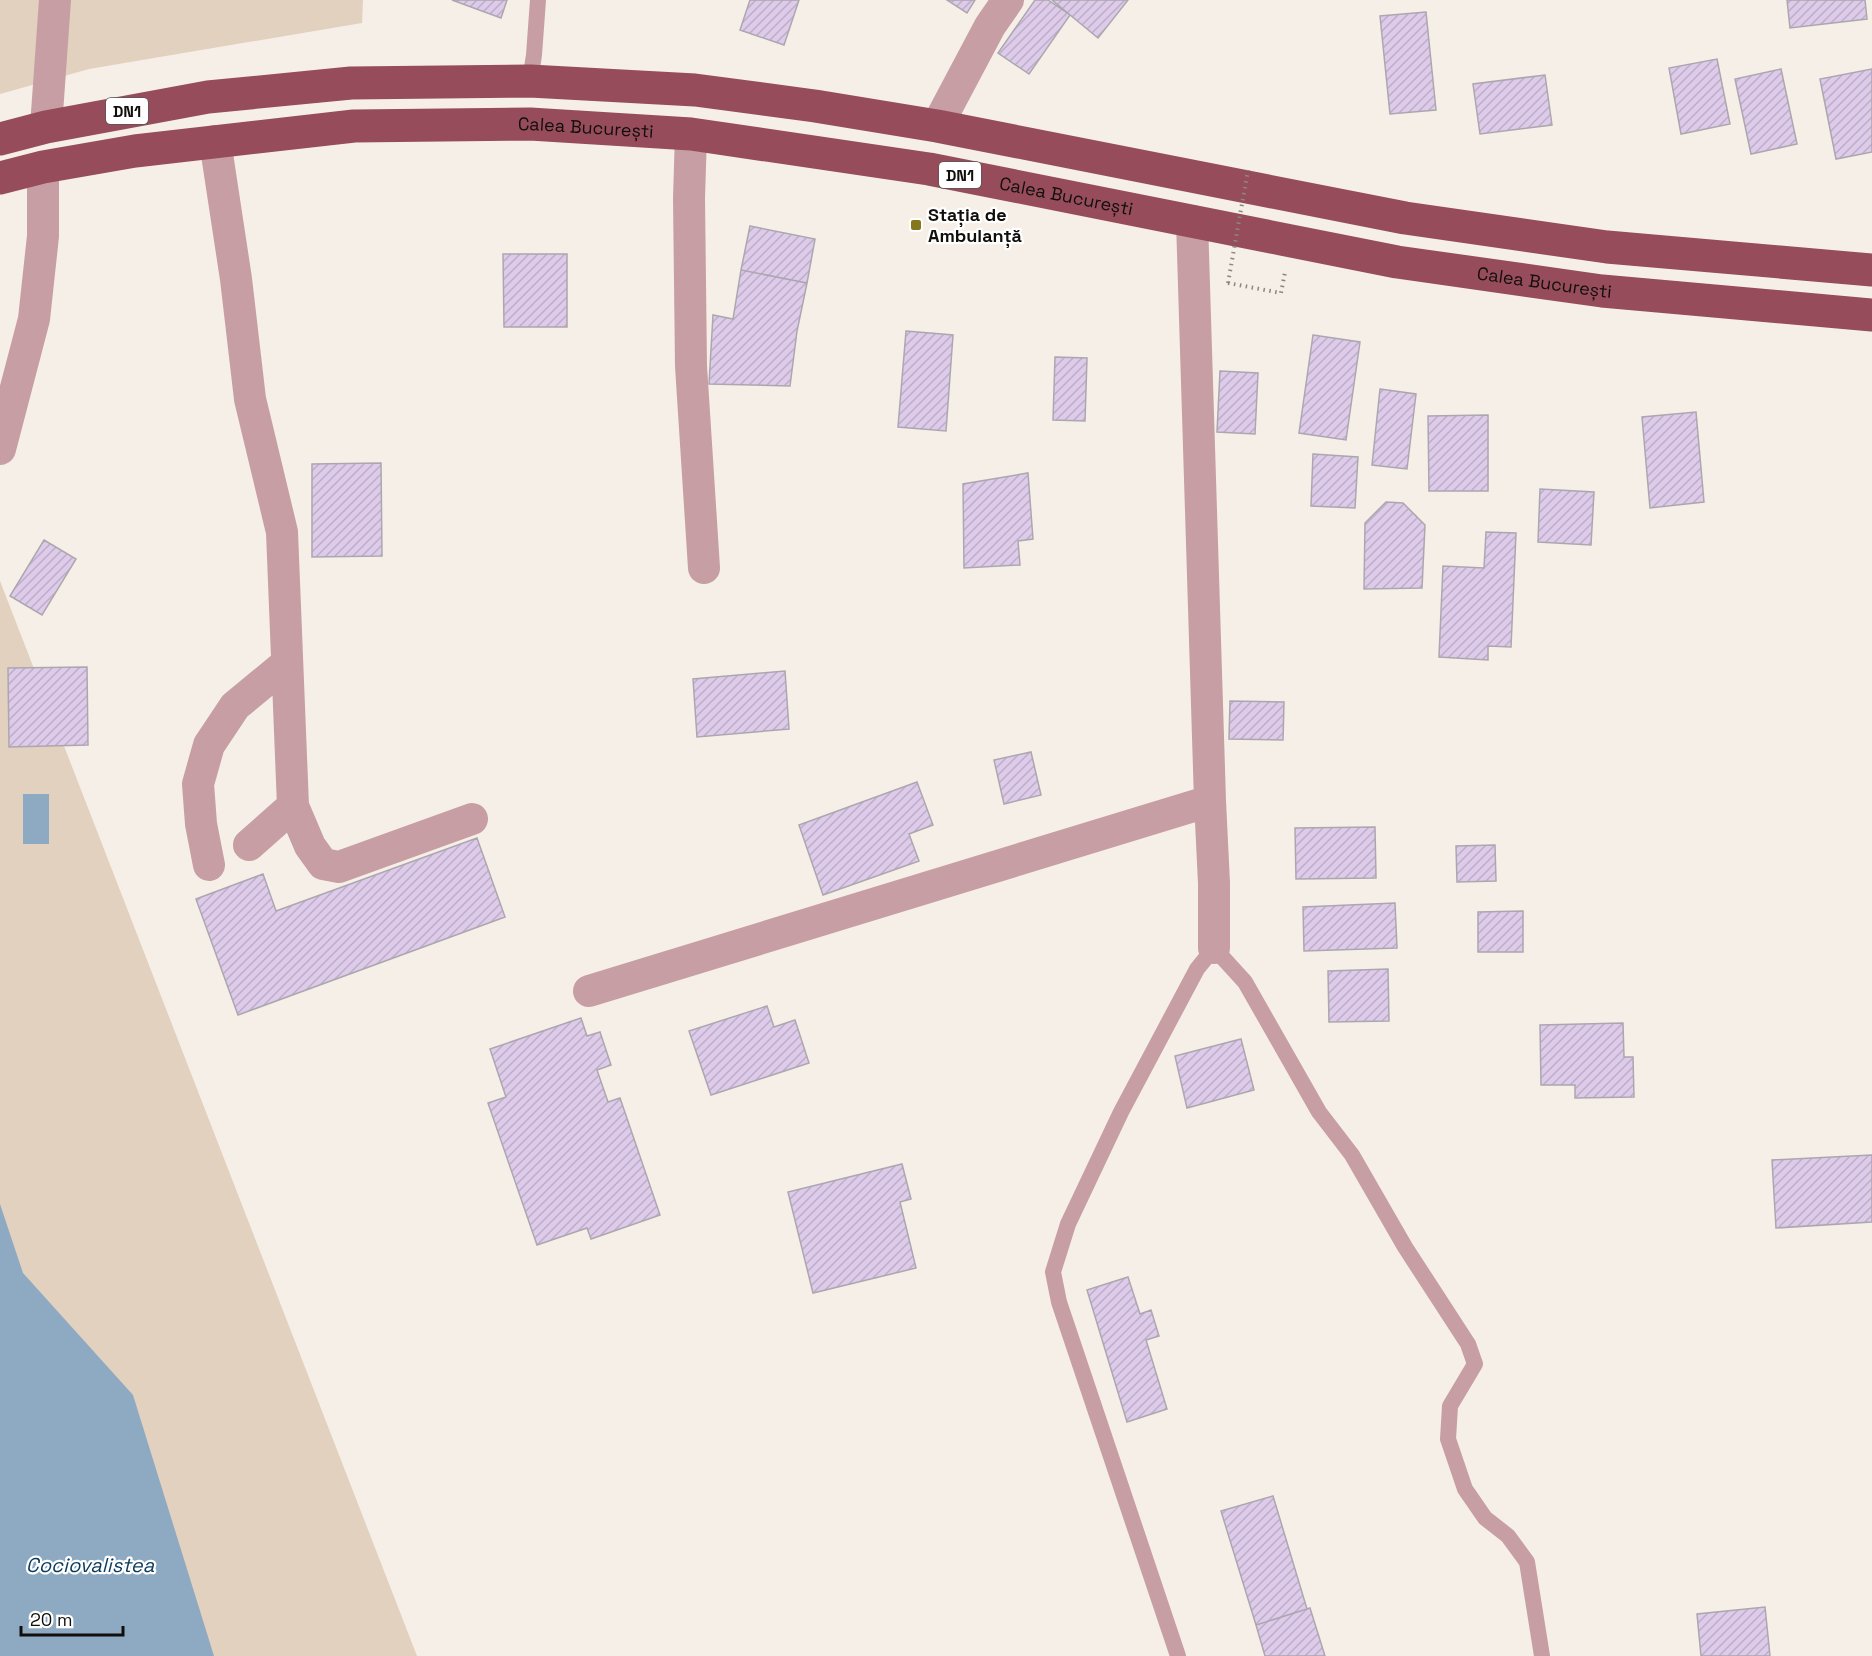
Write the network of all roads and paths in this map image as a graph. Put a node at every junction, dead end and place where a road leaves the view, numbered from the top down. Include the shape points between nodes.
1 (55, 0) edge
2 (538, 0) edge
3 (1008, 0) edge
4 (530, 81) junction
5 (937, 126) junction
6 (46, 127) junction
7 (691, 134) junction
8 (0, 139) edge
9 (215, 141) junction
10 (43, 167) junction
11 (1248, 170) dead end
12 (0, 178) edge
13 (1192, 221) junction
14 (1872, 270) edge
15 (1281, 293) dead end
16 (1872, 315) edge
17 (0, 449) edge
18 (704, 568) dead end
19 (286, 664) junction
20 (1210, 801) junction
21 (293, 806) junction
22 (472, 819) dead end
23 (249, 845) dead end
24 (209, 865) dead end
25 (1214, 948) junction
26 (589, 991) dead end
27 (1178, 1656) edge
28 (1542, 1656) edge

1 - 6 street
2 - 4 lane
3 - 5 street
4 - 5 highway, DN1 via 695,90
4 - 6 highway, DN1 via 351,83 219,96
5 - 14 highway, DN1 via 1405,218 1607,247
6 - 8 highway, DN1
7 - 9 highway, Calea București / DN1 via 531,124 354,126
7 - 13 highway, Calea București / DN1 via 929,169
7 - 18 street via 691,366
9 - 10 highway, Calea București / DN1
9 - 19 street via 250,399 282,532
10 - 12 highway, DN1
10 - 17 street via 43,236 34,319
11 - 15 path, bridge via 1228,283
13 - 16 highway, Calea București / DN1 via 1397,262 1602,291
13 - 20 street
19 - 21 street
19 - 24 street via 235,706 209,745 198,784
20 - 25 street
20 - 26 street
21 - 22 street via 310,846 323,864 339,867
21 - 23 street
25 - 27 lane via 1197,969 1121,1112 1068,1224 1053,1272 1059,1302
25 - 28 lane via 1245,982 1319,1112 1352,1155 1468,1344 1475,1364 1450,1406 1448,1439 1465,1489 1485,1518 1508,1536 1527,1562

